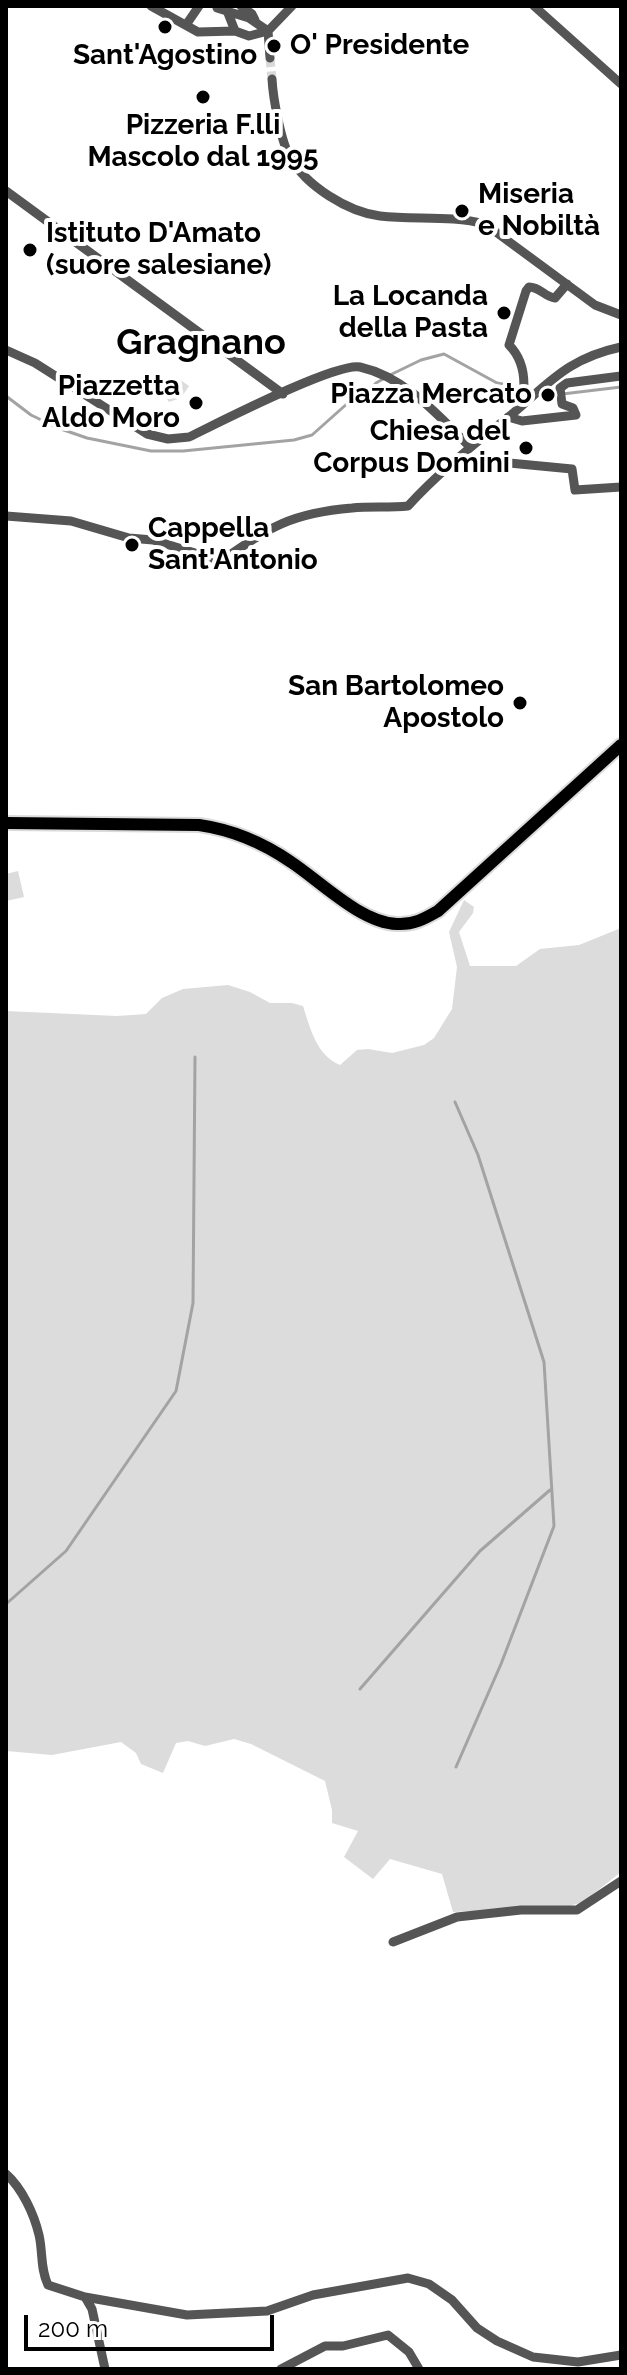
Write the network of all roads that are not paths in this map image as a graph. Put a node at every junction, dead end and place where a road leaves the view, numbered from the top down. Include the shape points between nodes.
1 (151, 6) edge
2 (199, 6) edge
3 (241, 6) edge
4 (292, 6) edge
5 (534, 6) edge
6 (217, 8) dead end
7 (228, 13) junction
8 (257, 23) junction
9 (186, 25) junction
10 (235, 31) junction
11 (268, 31) junction
12 (270, 58) tunnel mouth
13 (272, 79) tunnel mouth
14 (621, 84) edge
15 (6, 191) edge
16 (567, 284) junction
17 (621, 315) edge
18 (621, 347) edge
19 (6, 350) edge
20 (621, 376) edge
21 (283, 394) junction
22 (522, 404) junction
23 (508, 417) junction
24 (469, 446) junction
25 (457, 458) junction
26 (621, 487) edge
27 (6, 516) edge
28 (621, 745) edge
29 (6, 823) edge
30 (621, 1881) edge
31 (393, 1942) dead end
32 (6, 2174) edge
33 (85, 2297) junction
34 (621, 2355) edge
35 (565, 2365) edge
36 (105, 2369) edge
37 (281, 2369) edge
38 (419, 2369) edge

1 - 9 street
2 - 9 street
3 - 8 street
4 - 11 street
5 - 14 street
6 - 7 street
7 - 8 street
7 - 10 street
8 - 11 street
9 - 10 street via 198,32
10 - 11 street via 249,36
11 - 12 street
13 - 16 street via 289,157 330,197 363,213 485,224
15 - 21 street
16 - 17 street via 595,305
16 - 22 street via 555,298 535,287 526,291 509,345 521,360
18 - 22 street via 590,354 562,370
19 - 21 street via 147,434 168,439 189,437
20 - 23 street via 560,388 562,404 576,415 522,421
21 - 24 street via 351,366 374,372 422,399
22 - 23 street
23 - 24 street
24 - 25 street
25 - 26 street via 572,469 575,490
25 - 27 street via 408,506 355,507 293,518 254,536 221,561 71,521
28 - 29 main road via 438,911 417,922 382,922 363,913 266,846 219,828
30 - 31 street via 577,1910 457,1917
32 - 33 street via 19,2188 39,2235 48,2285
33 - 35 street via 187,2315 267,2311 313,2295 408,2278 441,2292 497,2341
33 - 36 street
34 - 35 street
37 - 38 street via 317,2348 388,2335 409,2352

